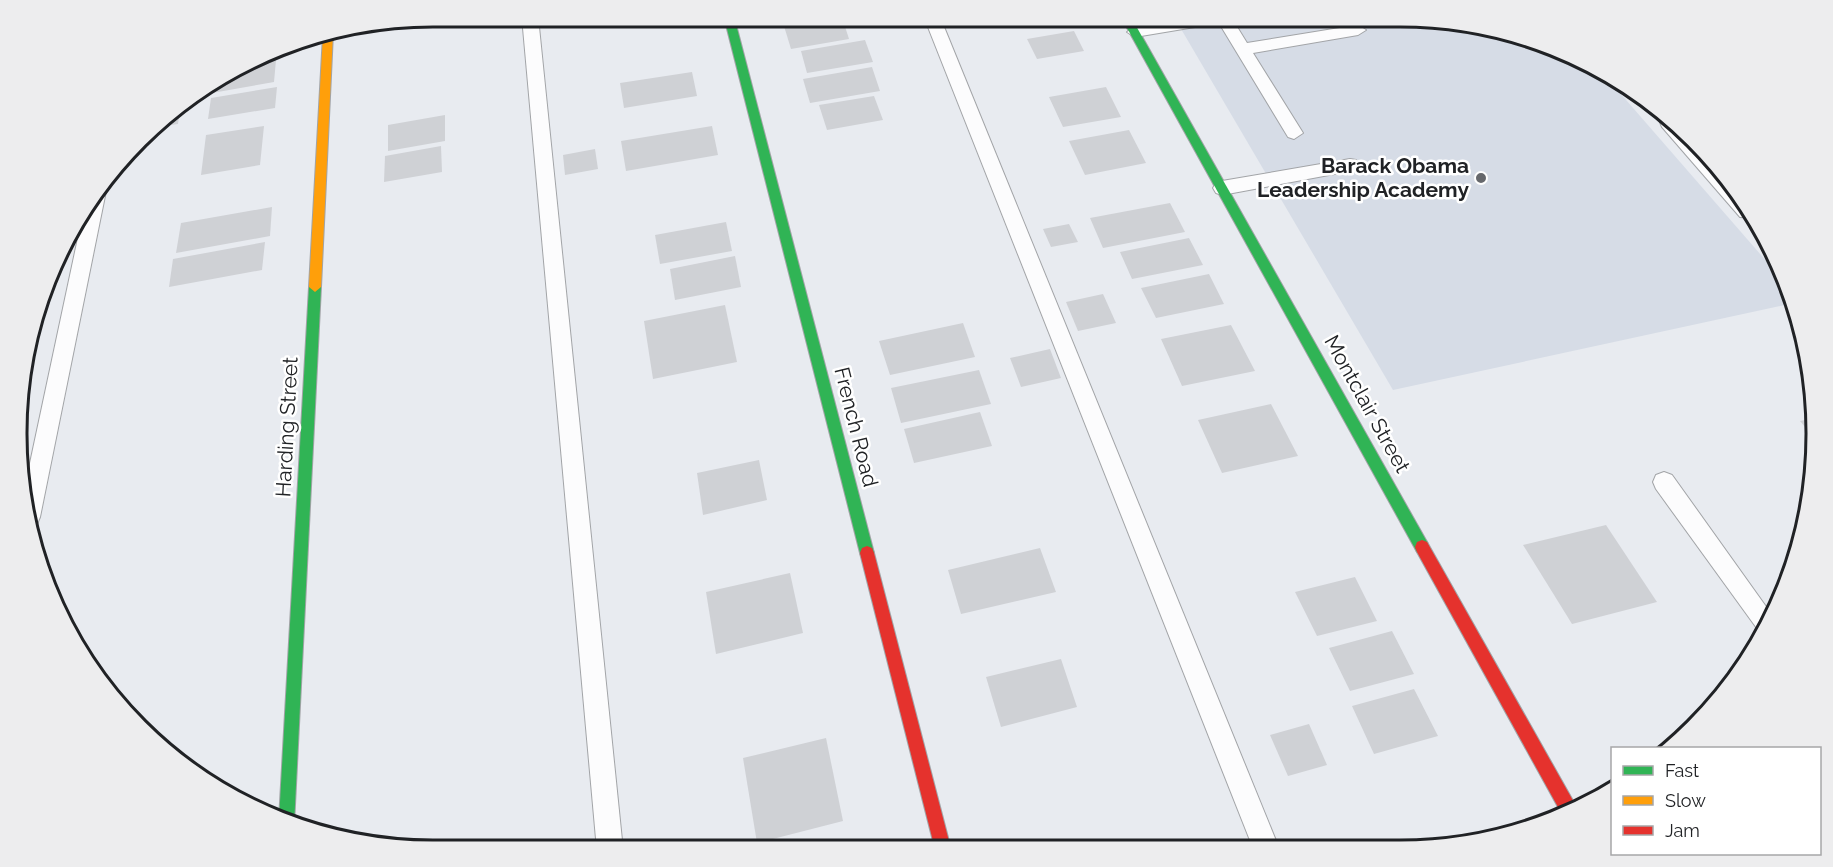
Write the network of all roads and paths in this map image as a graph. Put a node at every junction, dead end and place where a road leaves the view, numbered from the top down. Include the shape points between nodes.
1 (531, 27) edge
2 (732, 27) edge
3 (936, 27) edge
4 (1132, 27) edge
5 (1164, 27) edge
6 (1229, 27) edge
7 (1358, 30) dead end
8 (1135, 32) junction
9 (328, 41) edge
10 (1243, 49) junction
11 (1294, 133) dead end
12 (1350, 165) dead end
13 (1222, 188) junction
14 (92, 213) edge
15 (1664, 482) dead end
16 (33, 500) edge
17 (1761, 618) edge
18 (1566, 804) edge
19 (288, 812) edge
20 (609, 840) edge
21 (942, 840) edge
22 (1263, 840) edge

1 - 20 lane
2 - 21 street, French Road
3 - 22 lane
4 - 8 street, Montclair Street
5 - 8 lane
6 - 10 lane
7 - 10 lane
8 - 13 street, Montclair Street
9 - 19 street, Harding Street
10 - 11 lane
12 - 13 lane
13 - 18 street, Montclair Street
14 - 16 lane
15 - 17 lane

